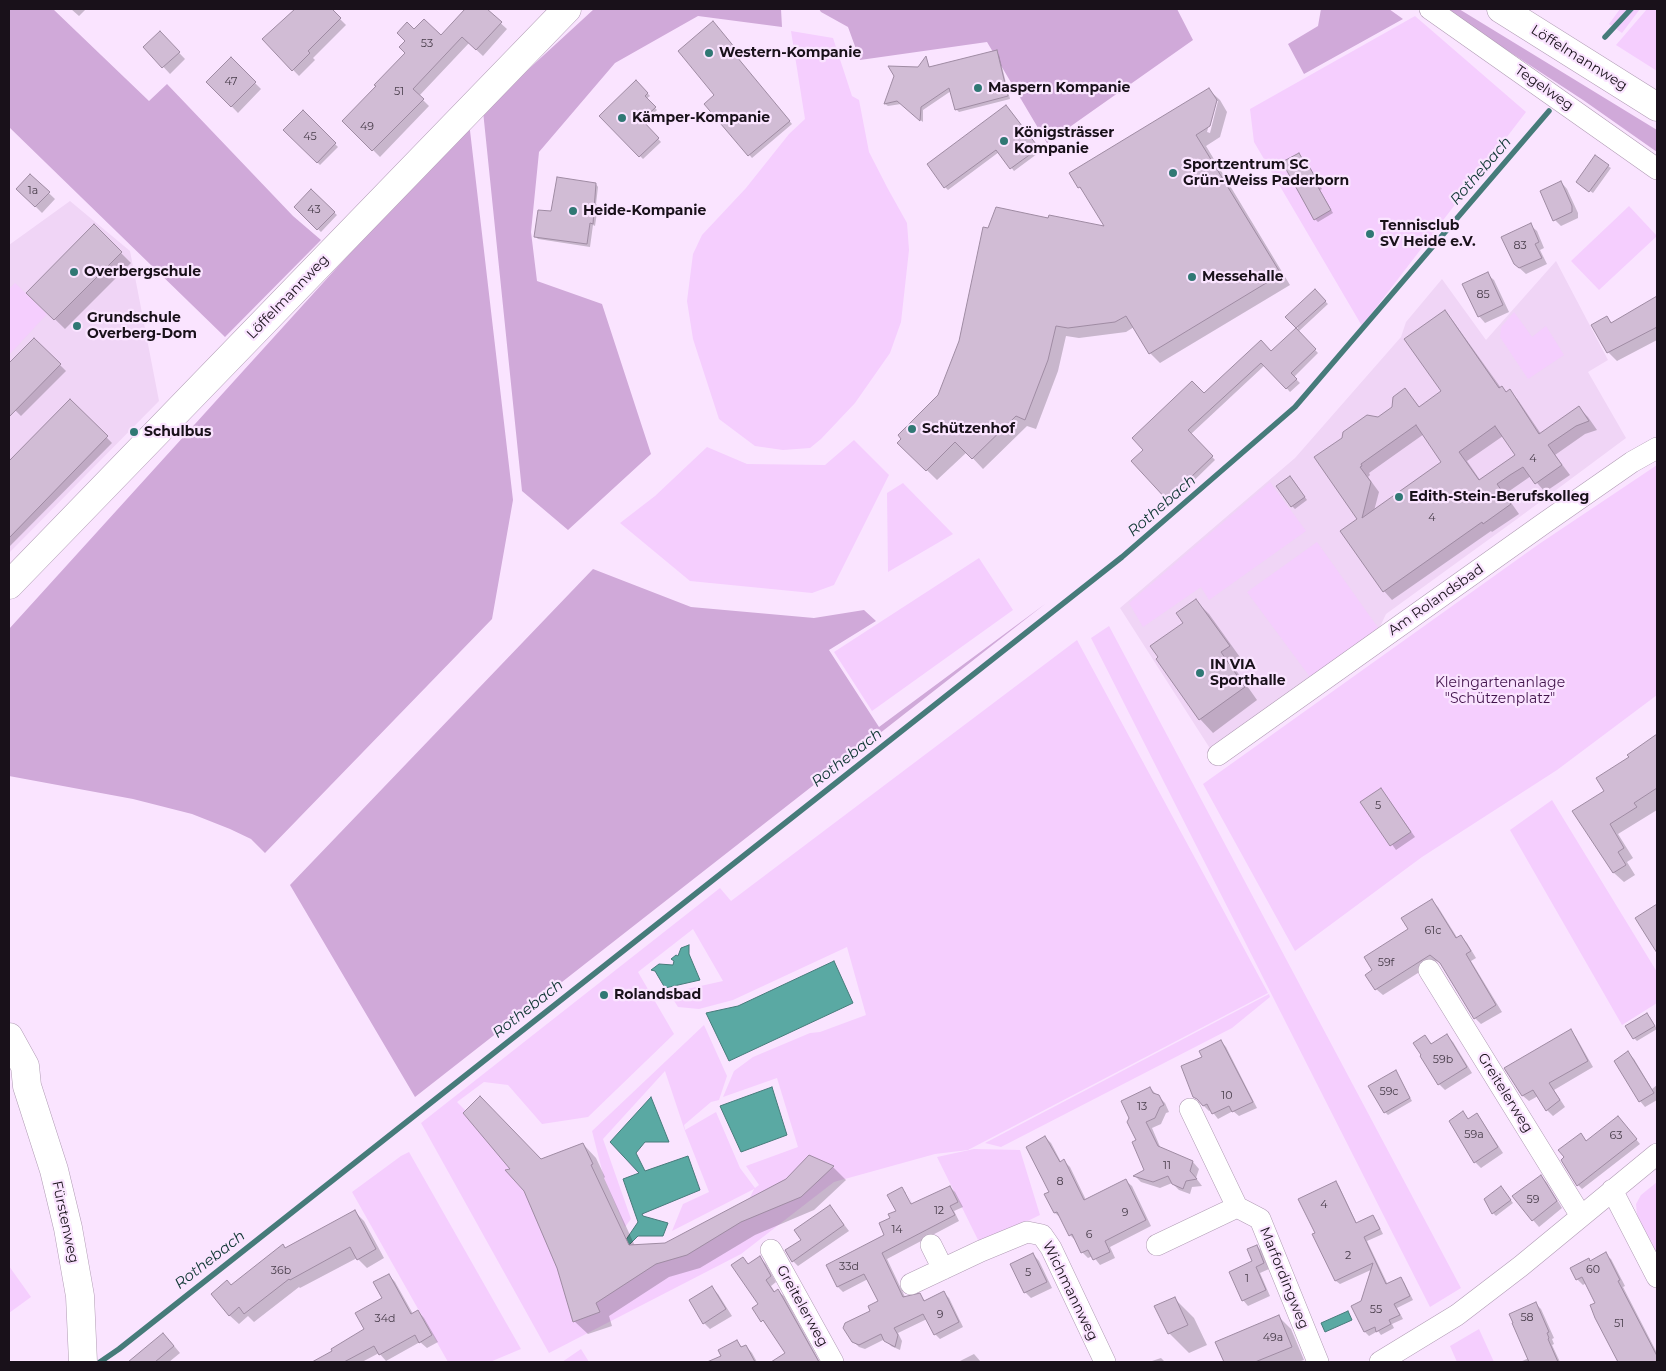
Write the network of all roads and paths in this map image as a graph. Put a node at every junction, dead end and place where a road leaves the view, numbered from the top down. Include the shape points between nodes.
1 (567, 9) edge
2 (1430, 9) edge
3 (1502, 9) edge
4 (1657, 107) edge
5 (1657, 169) edge
6 (1657, 448) edge
7 (9, 585) edge
8 (1218, 755) dead end
9 (1429, 970) dead end
10 (9, 1037) edge
11 (18, 1080) edge
12 (1190, 1109) dead end
13 (1657, 1154) edge
14 (1612, 1190) junction
15 (1236, 1207) junction
16 (1580, 1216) junction
17 (931, 1245) dead end
18 (1157, 1245) dead end
19 (771, 1250) dead end
20 (943, 1269) junction
21 (1657, 1277) edge
22 (911, 1284) dead end
23 (82, 1356) edge
24 (833, 1362) edge
25 (1105, 1362) edge
26 (1318, 1362) edge
27 (1380, 1362) edge

1 - 7 street, Löffelmannweg
2 - 5 street, Tegelweg
3 - 4 street, Löffelmannweg
6 - 8 street, Am Rolandsbad via 1551,518
9 - 16 street, Greitelerweg
10 - 11 street, Fürstenweg via 25,1066
11 - 23 street, Fürstenweg via 54,1170 68,1228 80,1296
12 - 15 street
13 - 14 street
14 - 16 street
14 - 21 street
15 - 18 street
15 - 26 street, Marfordingweg via 1260,1219
16 - 27 street via 1457,1315
17 - 20 street
19 - 24 street, Greitelerweg
20 - 22 street, Wichmannweg
20 - 25 street, Wichmannweg via 1027,1232 1042,1235

